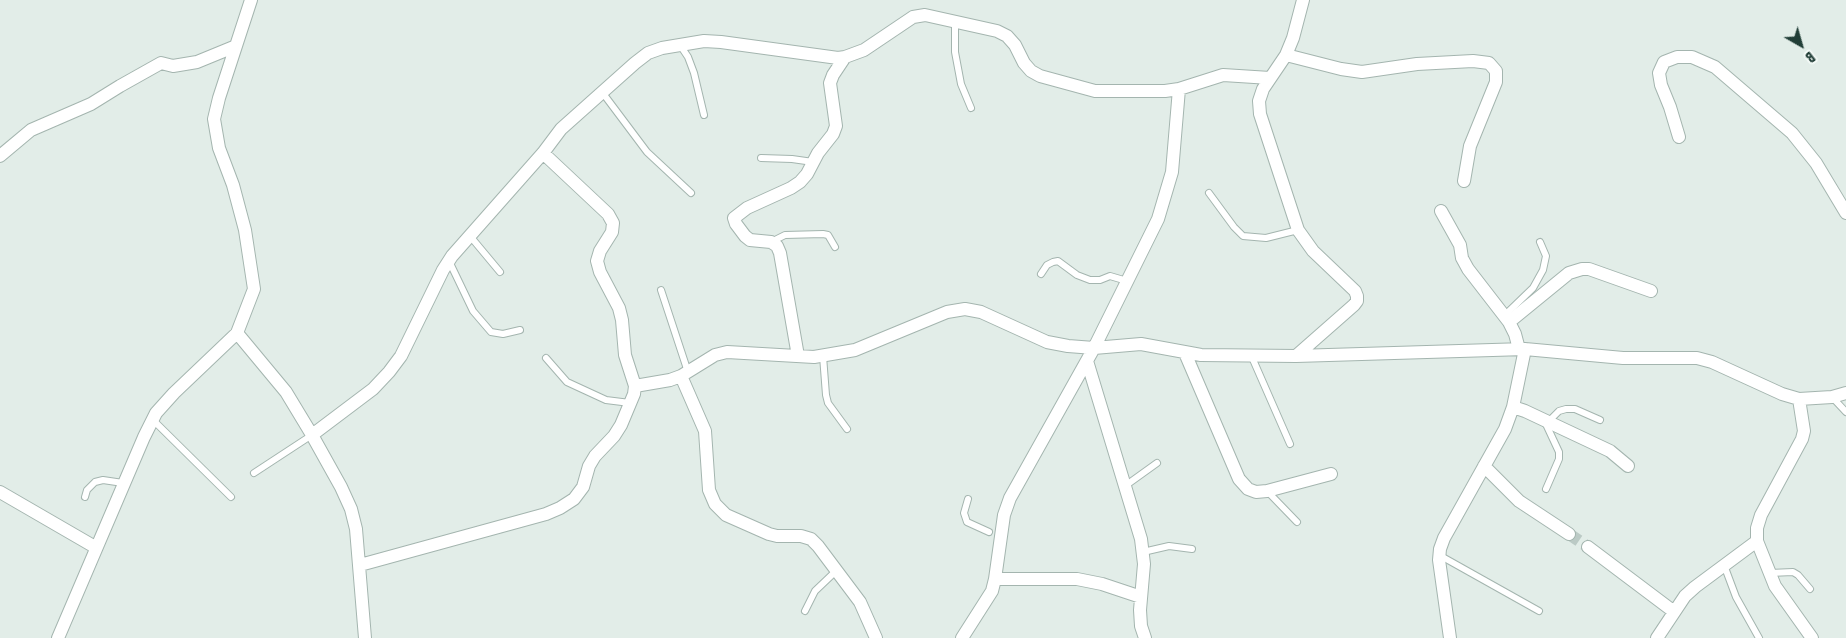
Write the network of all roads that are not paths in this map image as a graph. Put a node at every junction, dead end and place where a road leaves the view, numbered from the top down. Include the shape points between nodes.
1 (251, 0) edge
2 (1303, 0) edge
3 (955, 22) junction
4 (680, 45) junction
5 (236, 46) junction
6 (1286, 55) junction
7 (845, 57) junction
8 (1270, 78) junction
9 (1179, 89) junction
10 (602, 92) junction
11 (971, 108) dead end
12 (704, 115) dead end
13 (1679, 137) dead end
14 (543, 153) junction
15 (0, 156) edge
16 (761, 158) dead end
17 (813, 162) junction
18 (1464, 181) dead end
19 (691, 193) dead end
20 (1209, 193) dead end
21 (1441, 210) dead end
22 (1846, 213) edge
23 (1298, 230) junction
24 (470, 236) junction
25 (771, 242) junction
26 (1540, 242) dead end
27 (835, 247) dead end
28 (449, 261) junction
29 (500, 272) dead end
30 (1041, 274) dead end
31 (1127, 281) junction
32 (661, 290) dead end
33 (1651, 291) dead end
34 (1506, 319) junction
35 (520, 330) dead end
36 (237, 333) junction
37 (1094, 348) junction
38 (1522, 349) junction
39 (1184, 352) junction
40 (798, 356) junction
41 (822, 356) junction
42 (1250, 356) junction
43 (1296, 356) junction
44 (546, 358) dead end
45 (1087, 361) junction
46 (685, 374) junction
47 (635, 386) junction
48 (1846, 393) edge
49 (1832, 398) junction
50 (1799, 399) junction
51 (630, 403) junction
52 (1513, 407) junction
53 (1846, 412) edge
54 (153, 420) junction
55 (1600, 420) dead end
56 (1546, 422) junction
57 (847, 429) dead end
58 (312, 435) junction
59 (1290, 444) dead end
60 (1156, 463) dead end
61 (1484, 466) junction
62 (1628, 466) dead end
63 (254, 473) dead end
64 (1331, 474) dead end
65 (123, 483) junction
66 (1125, 486) junction
67 (1546, 489) dead end
68 (1267, 491) junction
69 (0, 492) edge
70 (85, 496) dead end
71 (231, 497) dead end
72 (968, 499) dead end
73 (1297, 522) dead end
74 (995, 534) junction
75 (1569, 534) tunnel mouth
76 (1756, 542) junction
77 (1588, 546) tunnel mouth
78 (95, 547) junction
79 (1192, 549) dead end
80 (1143, 552) junction
81 (1439, 555) junction
82 (360, 565) junction
83 (1724, 565) junction
84 (836, 571) junction
85 (1770, 573) junction
86 (995, 579) junction
87 (1810, 589) dead end
88 (1141, 597) junction
89 (1539, 610) dead end
90 (805, 611) dead end
91 (1673, 612) junction
92 (58, 638) edge
93 (365, 638) edge
94 (875, 638) edge
95 (962, 638) edge
96 (1145, 638) edge
97 (1450, 638) edge
98 (1657, 638) edge
99 (1759, 638) edge
100 (1812, 638) edge

1 - 5 street
2 - 6 street
3 - 7 street via 925,15 913,17 864,50
3 - 9 street via 1007,36 1024,63 1040,76 1107,92
3 - 11 lane via 955,52 961,84
4 - 7 street via 721,42
4 - 10 street via 648,53
4 - 12 lane via 694,73
5 - 15 street via 197,62 173,66 161,63 91,104 31,130
5 - 36 street via 214,119 219,148 245,230 254,289
6 - 8 street
6 - 18 street via 1362,72 1417,64 1473,61 1489,64 1496,71 1496,82 1470,146
7 - 17 street via 830,83 836,126
8 - 9 street via 1223,75
8 - 23 street via 1259,101 1260,114
9 - 31 street via 1172,172 1166,195 1158,219
10 - 14 street via 572,118
10 - 19 lane via 647,152
13 - 22 street via 1659,73 1664,62 1692,57 1715,67 1792,133 1816,163
14 - 24 street
14 - 47 street via 608,214 613,223 612,232 597,261 619,308 625,355
16 - 17 lane
17 - 25 street via 800,182 747,208 734,218 750,240
20 - 23 lane via 1243,236 1266,238
21 - 34 street via 1460,245 1468,269
23 - 43 street via 1313,251 1355,291 1357,301
24 - 28 street
24 - 29 lane
25 - 27 lane via 785,235 823,234 828,235
25 - 40 street via 780,253
26 - 34 lane via 1546,256 1543,270
28 - 35 lane via 473,311 491,332 503,334
28 - 58 street via 401,356 389,372 373,389
30 - 31 lane via 1047,265 1058,261 1077,276 1090,280 1110,276
31 - 37 street
32 - 46 lane
33 - 34 street via 1582,269 1569,274
34 - 38 street
36 - 54 street via 174,393
36 - 58 street via 286,392
37 - 39 street via 1141,344
37 - 41 street via 1047,342 981,312 965,309 947,312 855,350
37 - 45 street
38 - 43 street
38 - 50 street via 1623,358 1697,358
38 - 52 street
39 - 42 street
39 - 68 street via 1239,479 1248,489
40 - 41 street
40 - 46 street via 728,352 715,355
41 - 57 lane via 828,402
42 - 43 street
42 - 59 lane
44 - 51 lane via 566,382 606,400
45 - 66 street
45 - 74 street via 1010,498
46 - 47 street
46 - 84 street via 705,431 709,490 715,504 726,515 769,534 811,539
47 - 51 street
48 - 49 street
49 - 50 street
49 - 53 lane
50 - 76 street via 1804,431 1802,439 1761,515
51 - 82 street via 621,425 589,466 583,487 574,499 560,508
52 - 56 street
52 - 61 street
54 - 65 street
54 - 71 lane
55 - 56 lane via 1575,409 1566,409
56 - 62 street via 1610,451
56 - 67 lane via 1559,452 1559,460
58 - 63 lane
58 - 82 street via 351,509
60 - 66 lane
61 - 75 street via 1524,506
61 - 81 street via 1444,538
64 - 68 street
65 - 70 lane via 95,482
65 - 78 street
66 - 80 street
68 - 73 lane
69 - 78 street
72 - 74 lane via 964,514 967,522
74 - 86 street
76 - 83 street
76 - 85 street
77 - 91 street
78 - 92 street
79 - 80 lane via 1169,546
80 - 88 street
81 - 89 lane
81 - 97 street
82 - 93 street
83 - 91 street via 1694,587
83 - 99 lane via 1736,597
84 - 90 lane via 815,592
84 - 94 street via 865,612
85 - 87 lane via 1793,572
85 - 100 street via 1783,599
86 - 88 street via 1077,579
86 - 95 street via 992,591
88 - 96 street via 1141,626
91 - 98 street

